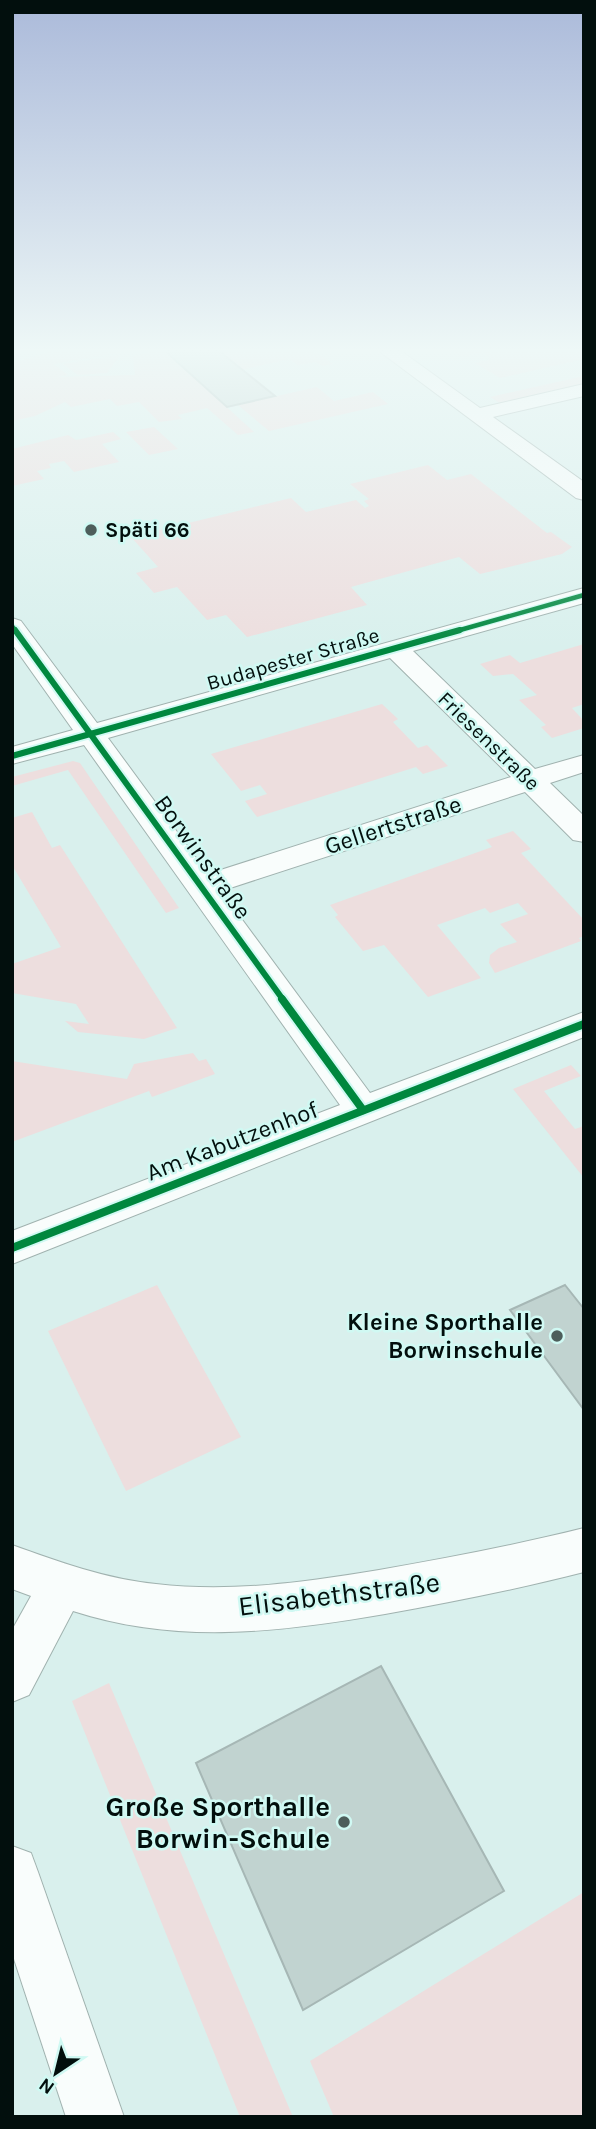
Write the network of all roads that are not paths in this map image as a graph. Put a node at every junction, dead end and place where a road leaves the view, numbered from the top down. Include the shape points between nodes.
1 (524, 450) edge
2 (584, 494) edge
3 (584, 595) edge
4 (12, 626) edge
5 (395, 648) junction
6 (91, 734) junction
7 (12, 756) edge
8 (584, 764) edge
9 (530, 781) junction
10 (584, 833) edge
11 (202, 887) junction
12 (584, 1024) edge
13 (363, 1111) junction
14 (12, 1248) edge
15 (584, 1550) edge
16 (12, 1567) edge
17 (62, 1586) junction
18 (12, 1678) edge
19 (12, 1872) edge
20 (95, 2117) edge

1 - 2 street
3 - 5 street, Budapester Straße
4 - 6 street, Borwinstraße
5 - 6 street, Budapester Straße
5 - 9 street, Friesenstraße
6 - 7 street, Budapester Straße
6 - 11 street, Borwinstraße
8 - 9 street, Gellertstraße
9 - 10 street, Friesenstraße
9 - 11 street, Gellertstraße
11 - 13 street, Borwinstraße
12 - 13 street, Am Kabutzenhof
13 - 14 street, Am Kabutzenhof
15 - 17 street, Elisabethstraße via 500,1572 265,1609 139,1604
16 - 17 street, Elisabethstraße
17 - 18 street
19 - 20 street

